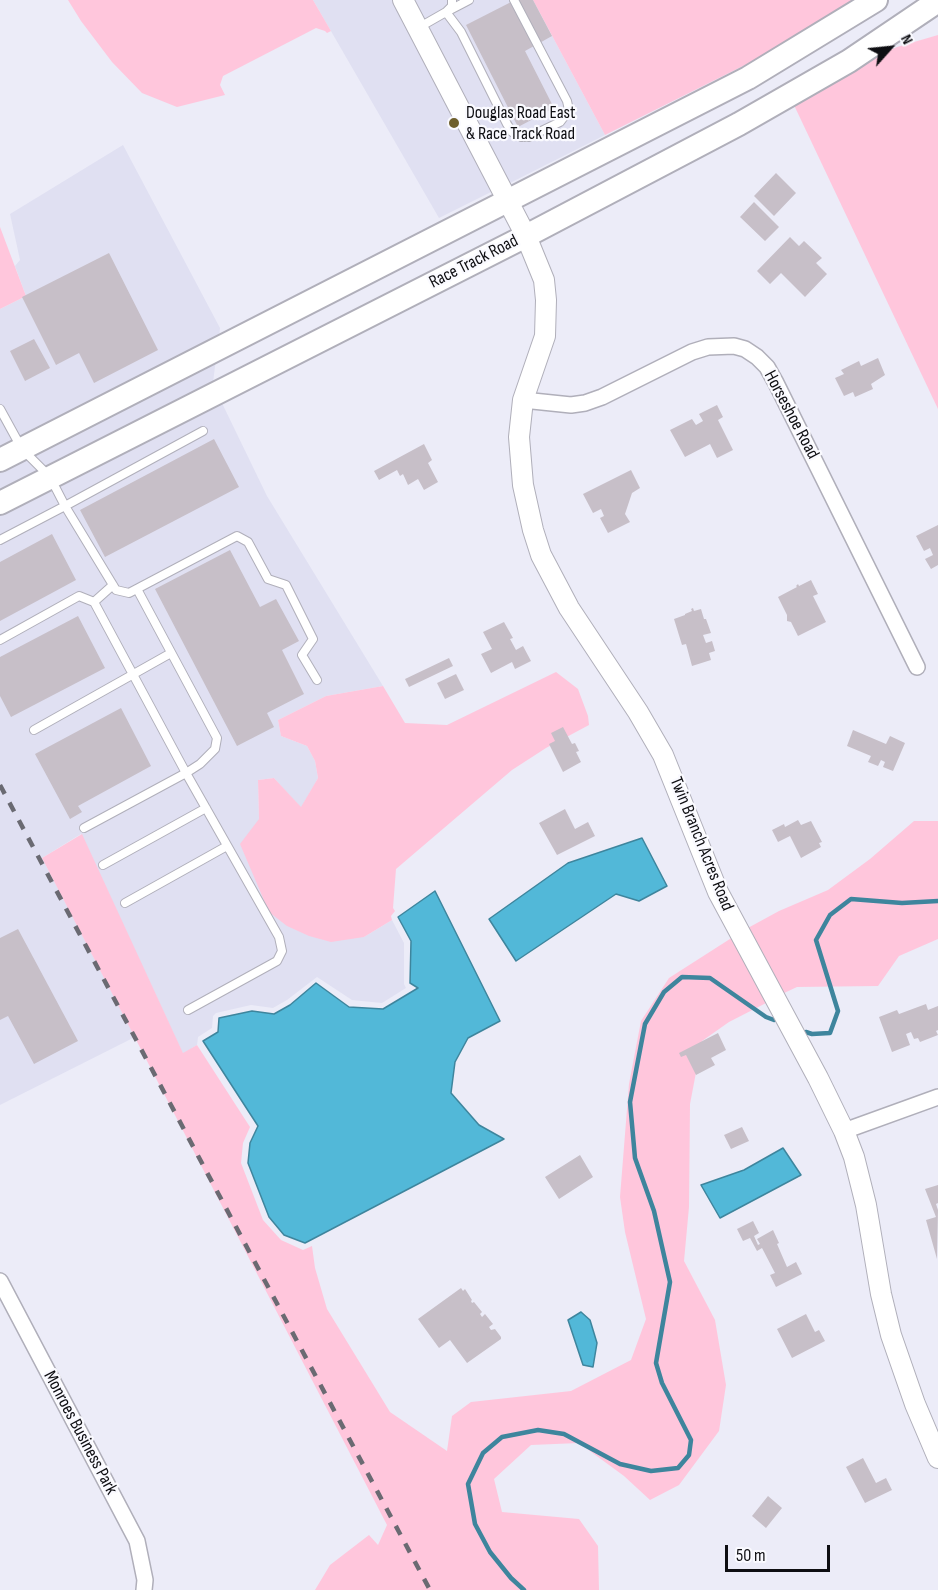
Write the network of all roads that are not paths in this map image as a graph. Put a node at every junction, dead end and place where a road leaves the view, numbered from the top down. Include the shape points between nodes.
1 (403, 0) edge
2 (452, 0) edge
3 (469, 0) edge
4 (514, 0) edge
5 (876, 0) edge
6 (938, 1) edge
7 (446, 12) junction
8 (418, 28) junction
9 (507, 200) junction
10 (525, 236) junction
11 (523, 400) junction
12 (0, 409) edge
13 (203, 432) dead end
14 (22, 449) junction
15 (0, 460) edge
16 (50, 477) junction
17 (0, 503) edge
18 (65, 506) junction
19 (0, 540) edge
20 (112, 585) junction
21 (137, 589) junction
22 (94, 602) junction
23 (0, 640) edge
24 (171, 653) junction
25 (917, 666) dead end
26 (133, 674) junction
27 (317, 680) dead end
28 (34, 730) dead end
29 (186, 773) junction
30 (206, 808) junction
31 (84, 828) dead end
32 (227, 846) junction
33 (103, 865) dead end
34 (125, 903) dead end
35 (188, 1010) dead end
36 (938, 1097) edge
37 (844, 1131) junction
38 (0, 1281) edge
39 (938, 1458) edge
40 (144, 1590) edge

1 - 8 street, Twin Branch Acres Road
2 - 7 lane
3 - 7 lane
4 - 7 lane via 569,110 560,122 529,137 512,132 461,32
5 - 9 main road via 748,78
6 - 10 main road, Race Track Road via 803,89
7 - 8 lane
8 - 9 street, Twin Branch Acres Road
9 - 10 street, Twin Branch Acres Road
9 - 14 main road
10 - 11 street, Twin Branch Acres Road via 543,280 547,318 541,353
10 - 16 main road, Race Track Road
11 - 25 street, Horseshoe Road via 585,403 708,347 734,346 751,353 776,382
11 - 37 street, Twin Branch Acres Road via 519,459 527,507 542,555 569,608 663,755 718,892
12 - 14 lane
13 - 18 lane
14 - 15 main road
14 - 16 lane
16 - 17 main road, Race Track Road
16 - 18 lane
18 - 19 lane
18 - 20 lane
20 - 21 lane via 129,593
20 - 22 lane
21 - 24 lane
21 - 27 lane via 237,536 248,542 268,579 285,585 313,639 302,655
22 - 23 lane via 79,596
22 - 26 lane
24 - 26 lane
24 - 29 lane via 217,738 215,749
26 - 28 lane
26 - 29 lane
29 - 30 lane
29 - 31 lane
30 - 32 lane
30 - 33 lane
32 - 34 lane
32 - 35 lane via 279,936 282,951 277,961
36 - 37 street
37 - 39 street, Twin Branch Acres Road via 865,1197 880,1294 891,1335
38 - 40 street, Monroes Business Park via 137,1541

